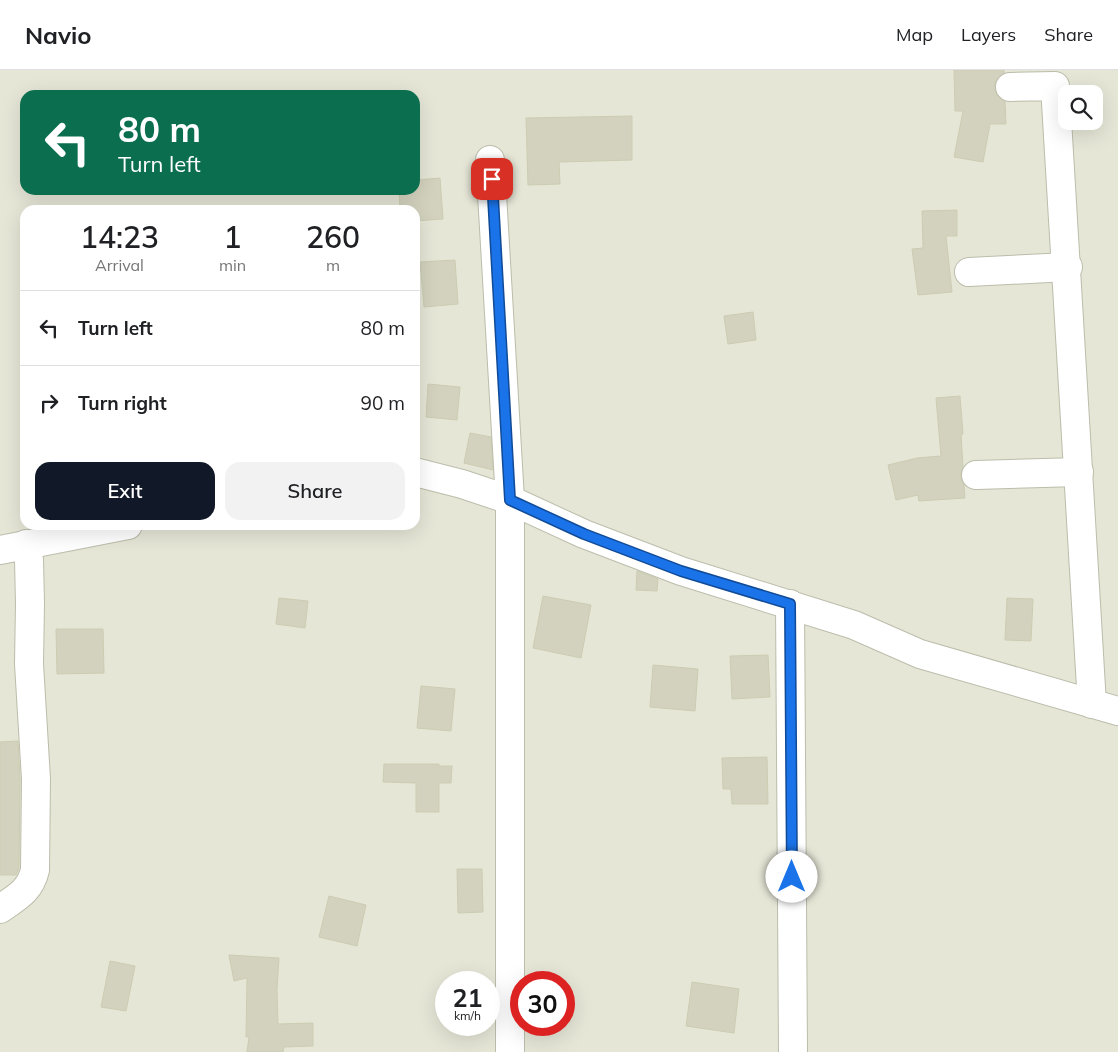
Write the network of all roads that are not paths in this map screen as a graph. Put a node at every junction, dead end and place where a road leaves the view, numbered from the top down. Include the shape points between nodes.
1 (1010, 87) dead end
2 (490, 160) dead end
3 (1068, 267) junction
4 (969, 272) dead end
5 (1079, 472) junction
6 (420, 473) edge
7 (976, 474) dead end
8 (510, 500) junction
9 (102, 530) edge
10 (13, 547) edge
11 (790, 604) junction
12 (1105, 708) edge
13 (0, 909) edge
14 (510, 1052) edge
15 (792, 1052) edge

1 - 3 street via 1056,86
2 - 8 street
3 - 4 street
3 - 5 street
5 - 7 street
5 - 12 street
6 - 8 street
8 - 11 street via 584,534 681,571
8 - 14 street
9 - 10 street
10 - 13 street via 29,560 29,664 36,779 35,870 32,883
11 - 12 street via 854,625 920,654
11 - 15 street

